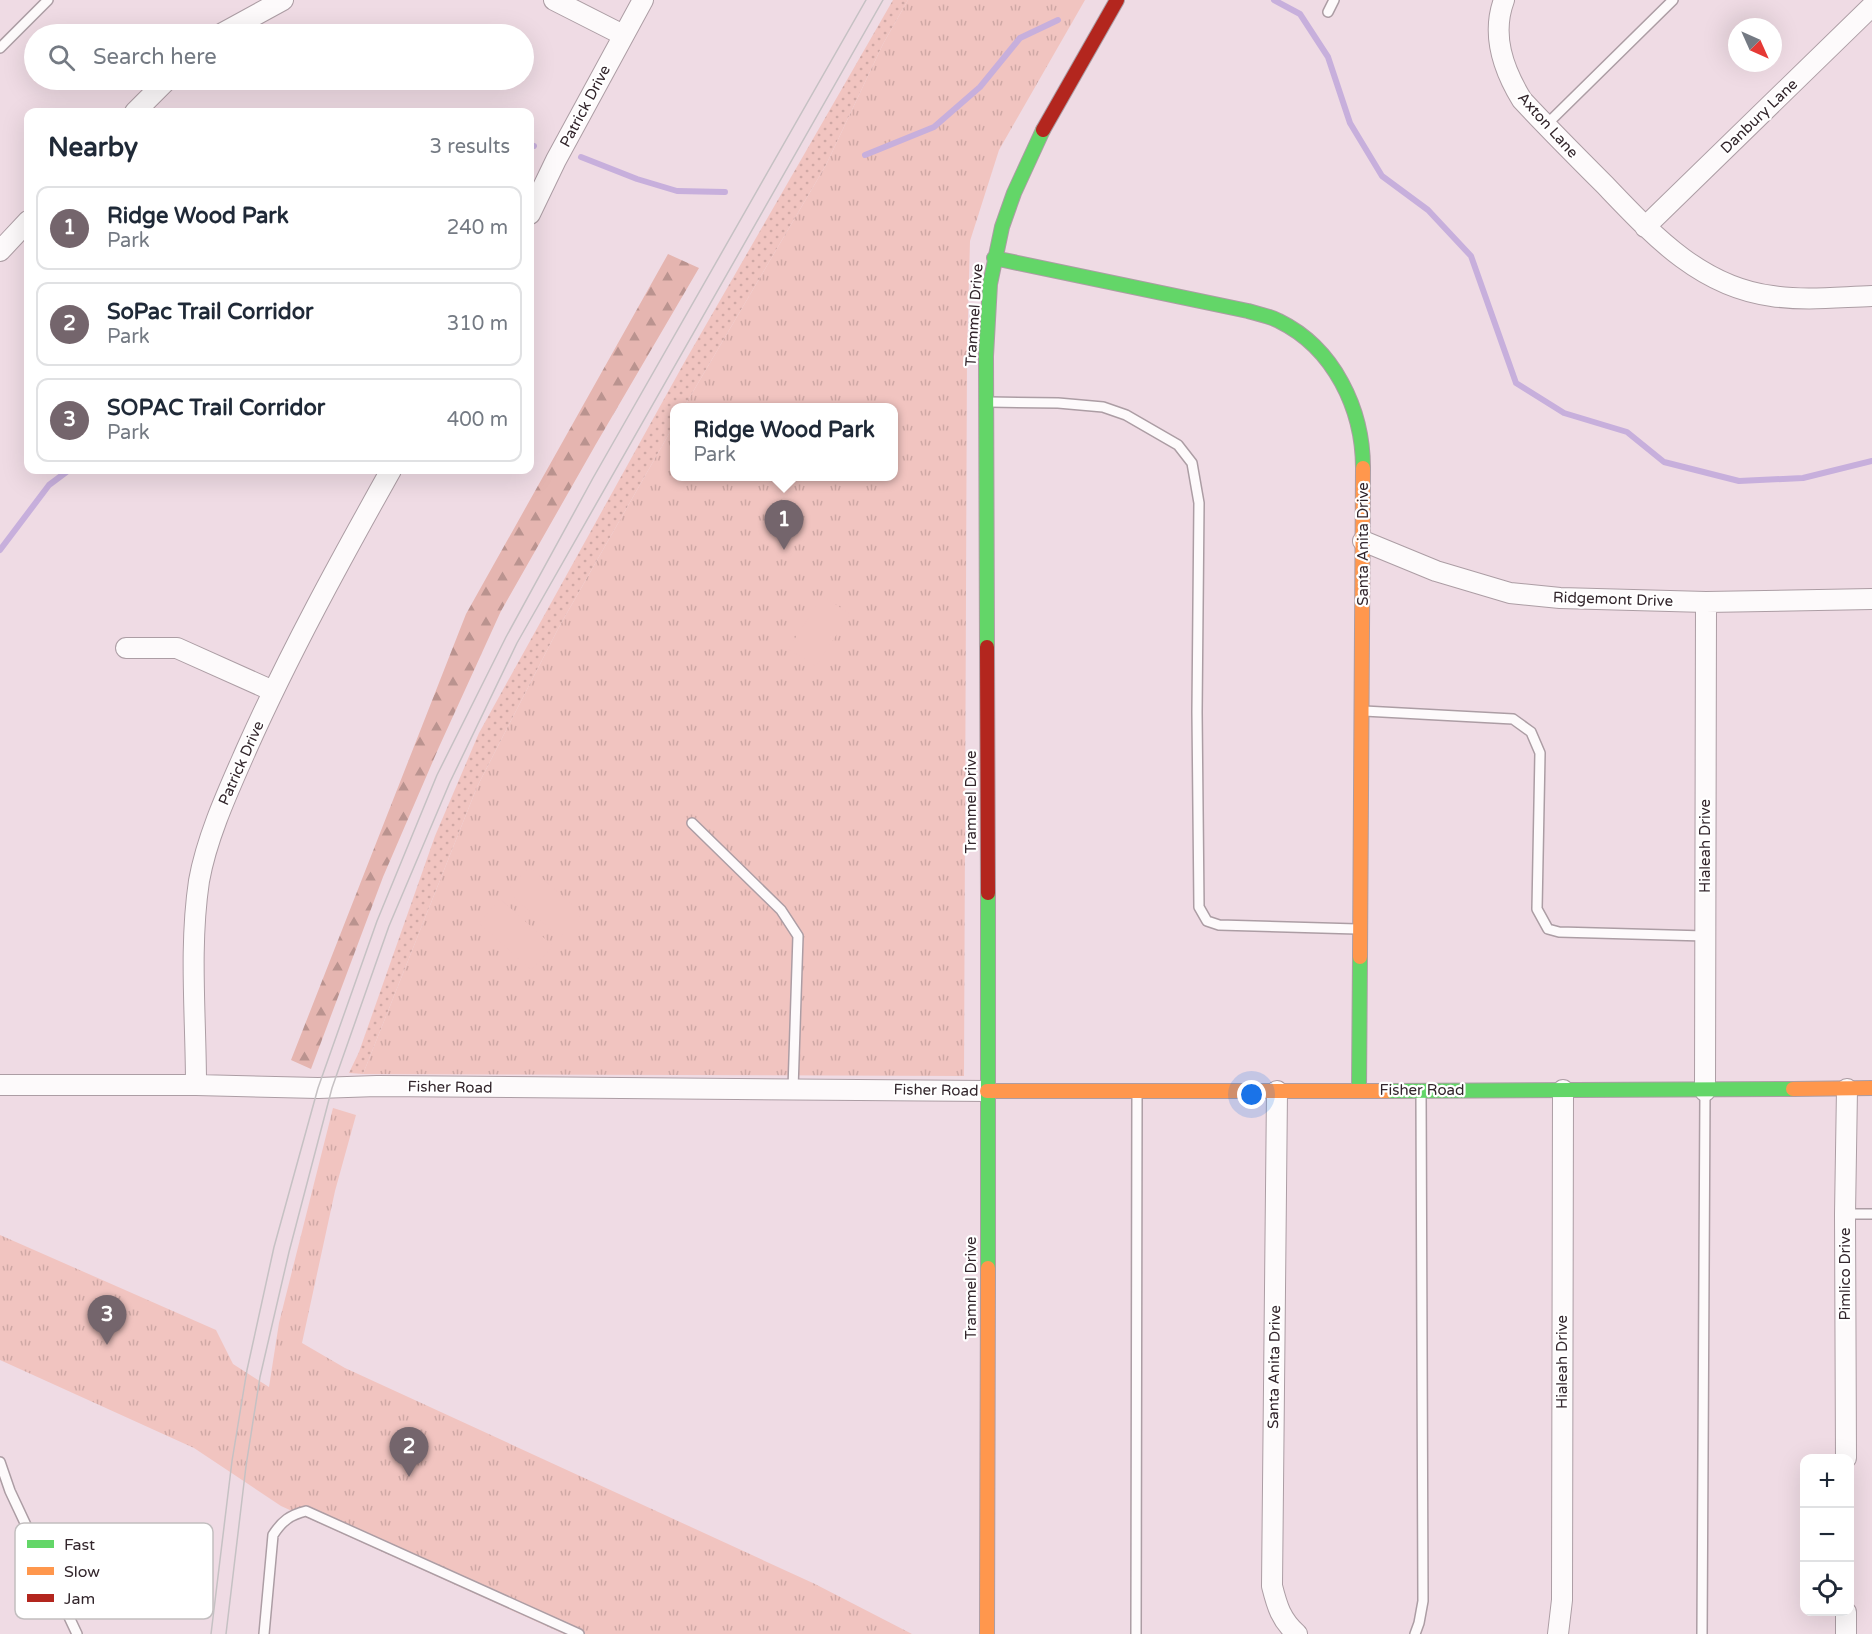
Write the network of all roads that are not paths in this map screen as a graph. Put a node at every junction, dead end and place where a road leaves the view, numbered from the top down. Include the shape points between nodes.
1 (48, 0) edge
2 (283, 0) edge
3 (554, 0) edge
4 (643, 0) edge
5 (1117, 0) edge
6 (1335, 0) edge
7 (1504, 0) edge
8 (1673, 0) edge
9 (1872, 6) edge
10 (1328, 12) dead end
11 (239, 24) edge
12 (623, 35) junction
13 (0, 48) edge
14 (157, 90) edge
15 (139, 108) edge
16 (1546, 125) junction
17 (534, 206) edge
18 (24, 225) edge
19 (1645, 227) junction
20 (0, 251) edge
21 (994, 258) junction
22 (1872, 296) edge
23 (986, 402) junction
24 (389, 474) edge
25 (1363, 541) junction
26 (1872, 599) edge
27 (1706, 602) junction
28 (126, 648) dead end
29 (273, 691) junction
30 (1362, 711) junction
31 (692, 824) dead end
32 (1359, 929) junction
33 (1705, 936) junction
34 (0, 1085) edge
35 (196, 1085) junction
36 (1872, 1088) edge
37 (793, 1089) junction
38 (1846, 1089) junction
39 (1359, 1090) junction
40 (1421, 1090) junction
41 (1563, 1090) junction
42 (987, 1091) junction
43 (1137, 1091) junction
44 (1277, 1091) junction
45 (1705, 1091) junction
46 (1845, 1214) junction
47 (1872, 1214) edge
48 (1846, 1454) edge
49 (0, 1462) edge
50 (25, 1523) edge
51 (1846, 1616) edge
52 (70, 1619) edge
53 (77, 1634) edge
54 (264, 1634) edge
55 (579, 1634) edge
56 (987, 1634) edge
57 (1136, 1634) edge
58 (1297, 1634) edge
59 (1415, 1634) edge
60 (1558, 1634) edge
61 (1702, 1634) edge
62 (1846, 1634) edge

1 - 13 lane
2 - 11 street
3 - 12 street
4 - 12 street, Patrick Drive
5 - 21 street, Trammel Drive via 1029,158
6 - 10 lane
7 - 16 street, Axton Lane via 1498,29 1509,78 1522,100
8 - 16 lane
9 - 19 street, Danbury Lane
12 - 17 street, Patrick Drive
14 - 15 street
16 - 19 street, Axton Lane
18 - 20 street
19 - 22 street, Axton Lane via 1685,262 1746,291 1802,298
21 - 23 street, Trammel Drive
21 - 25 street, Santa Anita Drive via 1248,311 1278,321 1305,339 1329,362 1345,385 1358,417 1363,446
23 - 32 lane via 1102,406 1178,445 1192,463 1199,503 1199,907 1207,921 1219,925
23 - 42 street, Trammel Drive
24 - 29 street, Patrick Drive
25 - 27 street, Ridgemont Drive via 1436,571 1510,593
25 - 30 street, Santa Anita Drive
26 - 27 street, Ridgemont Drive
27 - 33 street, Hialeah Drive
28 - 29 street via 177,648
29 - 35 street, Patrick Drive via 219,813 200,879 193,943
30 - 32 street, Santa Anita Drive
30 - 33 lane via 1513,719 1531,732 1540,753 1537,909 1548,929
31 - 37 lane via 781,910 798,936
32 - 39 street, Santa Anita Drive
33 - 45 street, Hialeah Drive
34 - 35 street, Fisher Road
35 - 37 street, Fisher Road
36 - 38 street, Fisher Road
37 - 42 street, Fisher Road
38 - 45 street, Fisher Road
38 - 46 street, Pimlico Drive
39 - 40 street, Fisher Road
39 - 44 street, Fisher Road
40 - 41 street, Fisher Road
40 - 59 lane via 1423,1601
41 - 45 street, Fisher Road
41 - 60 street, Hialeah Drive via 1562,1600
42 - 43 street, Fisher Road
42 - 56 street, Trammel Drive
43 - 44 street, Fisher Road
43 - 57 lane
44 - 58 street, Santa Anita Drive via 1272,1586 1277,1610
45 - 61 lane
46 - 47 lane
46 - 48 street, Pimlico Drive
49 - 50 lane
51 - 62 street
52 - 53 lane
54 - 55 lane via 273,1535 282,1521 306,1511

